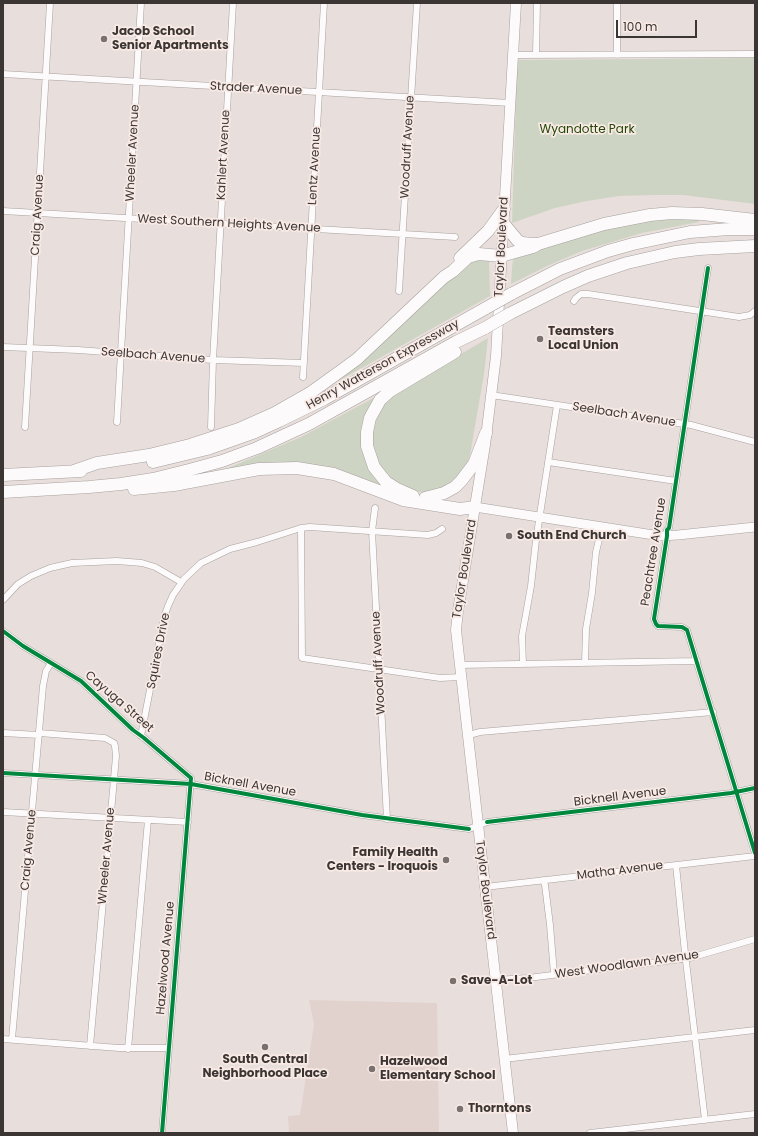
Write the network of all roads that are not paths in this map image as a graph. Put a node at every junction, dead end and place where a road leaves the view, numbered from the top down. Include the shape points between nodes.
1 (50, 3) edge
2 (141, 3) edge
3 (233, 3) edge
4 (324, 3) edge
5 (417, 3) edge
6 (516, 3) edge
7 (537, 3) edge
8 (617, 3) edge
9 (755, 54) edge
10 (513, 55) junction
11 (536, 55) junction
12 (617, 55) junction
13 (3, 74) edge
14 (46, 77) junction
15 (136, 82) junction
16 (228, 87) junction
17 (318, 92) junction
18 (411, 98) junction
19 (510, 103) junction
20 (504, 209) junction
21 (3, 211) edge
22 (38, 213) junction
23 (129, 218) junction
24 (755, 220) edge
25 (220, 223) junction
26 (503, 223) junction
27 (312, 229) junction
28 (755, 229) edge
29 (403, 234) junction
30 (455, 237) dead end
31 (538, 244) junction
32 (755, 246) edge
33 (501, 256) junction
34 (708, 268) dead end
35 (444, 277) junction
36 (399, 291) dead end
37 (574, 301) dead end
38 (755, 311) edge
39 (701, 312) junction
40 (485, 328) junction
41 (3, 347) edge
42 (30, 348) junction
43 (121, 353) junction
44 (213, 360) junction
45 (304, 363) junction
46 (302, 377) dead end
47 (492, 395) junction
48 (557, 405) junction
49 (117, 422) dead end
50 (684, 424) junction
51 (25, 427) dead end
52 (212, 427) dead end
53 (486, 433) junction
54 (755, 442) edge
55 (548, 462) junction
56 (74, 471) junction
57 (3, 475) edge
58 (676, 481) junction
59 (89, 487) junction
60 (3, 492) edge
61 (425, 498) junction
62 (475, 507) junction
63 (375, 508) dead end
64 (540, 517) junction
65 (602, 527) junction
66 (755, 527) edge
67 (301, 528) junction
68 (442, 529) dead end
69 (372, 531) junction
70 (667, 536) junction
71 (181, 582) junction
72 (3, 600) edge
73 (3, 631) edge
74 (697, 661) junction
75 (51, 663) junction
76 (585, 663) junction
77 (524, 664) junction
78 (459, 665) junction
79 (380, 669) junction
80 (461, 677) junction
81 (713, 712) junction
82 (3, 733) edge
83 (39, 734) junction
84 (469, 735) junction
85 (141, 736) junction
86 (3, 773) edge
87 (36, 775) junction
88 (114, 780) junction
89 (191, 784) junction
90 (755, 788) edge
91 (737, 793) junction
92 (3, 812) edge
93 (33, 813) junction
94 (111, 818) junction
95 (387, 819) junction
96 (148, 820) junction
97 (188, 822) junction
98 (478, 826) junction
99 (755, 853) edge
100 (755, 856) edge
101 (676, 865) junction
102 (543, 880) junction
103 (485, 887) junction
104 (755, 939) edge
105 (686, 958) junction
106 (554, 974) junction
107 (496, 980) junction
108 (755, 1030) edge
109 (695, 1037) junction
110 (3, 1039) edge
111 (12, 1039) junction
112 (90, 1046) junction
113 (169, 1048) junction
114 (128, 1049) junction
115 (504, 1059) junction
116 (755, 1114) edge
117 (705, 1120) junction
118 (162, 1133) edge
119 (513, 1133) edge
120 (590, 1133) edge

1 - 14 street, Craig Avenue
2 - 15 street, Wheeler Avenue
3 - 16 street, Kahlert Avenue
4 - 17 street, Lentz Avenue
5 - 18 street, Woodruff Avenue
6 - 10 main road, Taylor Boulevard
7 - 11 street
8 - 12 street
9 - 12 street
10 - 11 street
10 - 19 main road, Taylor Boulevard
11 - 12 street
13 - 14 street, Strader Avenue
14 - 15 street, Strader Avenue
14 - 22 street, Craig Avenue
15 - 16 street, Strader Avenue
15 - 23 street, Wheeler Avenue
16 - 17 street, Strader Avenue
16 - 25 street, Kahlert Avenue
17 - 18 street, Strader Avenue
17 - 27 street, Lentz Avenue
18 - 19 street, Strader Avenue
18 - 29 street, Woodruff Avenue
19 - 20 main road, Taylor Boulevard
20 - 26 main road, Taylor Boulevard
20 - 35 highway via 488,231
21 - 22 street, West Southern Heights Avenue
22 - 23 street, West Southern Heights Avenue
22 - 42 street, Craig Avenue
23 - 25 street, West Southern Heights Avenue
23 - 43 street, Wheeler Avenue
24 - 31 highway via 702,214 656,215 604,224
25 - 27 street, West Southern Heights Avenue
25 - 44 street, Kahlert Avenue
26 - 31 highway via 518,241
26 - 33 main road, Taylor Boulevard
27 - 29 street, West Southern Heights Avenue
27 - 45 street, Lentz Avenue
28 - 56 highway, Henry Watterson Expressway, bridge via 690,232 608,251 567,266 511,294 280,422 207,449 173,458 121,468
29 - 30 street, West Southern Heights Avenue
29 - 36 street, Woodruff Avenue
31 - 33 highway
32 - 40 highway, Henry Watterson Expressway, bridge via 675,252 627,264 563,287
33 - 35 highway via 468,257
33 - 47 main road, Taylor Boulevard
34 - 39 street, Peachtree Avenue
35 - 56 highway via 357,359 326,383 281,410 213,438 149,455 97,463
37 - 39 street via 581,294 588,294
38 - 39 street via 750,315 738,316
39 - 50 street, Peachtree Avenue
40 - 59 highway, Henry Watterson Expressway via 309,424 257,448 222,461 153,479
40 - 61 highway via 482,336 390,391 380,400 370,418 367,446 380,475 406,494
41 - 42 street, Seelbach Avenue
42 - 43 street, Seelbach Avenue
42 - 51 street, Craig Avenue
43 - 44 street, Seelbach Avenue
43 - 49 street, Wheeler Avenue
44 - 45 street, Seelbach Avenue
44 - 52 street, Kahlert Avenue
45 - 46 street, Lentz Avenue
47 - 48 street, Seelbach Avenue
47 - 53 main road, Taylor Boulevard
48 - 50 street, Seelbach Avenue
48 - 55 street
50 - 54 street, Seelbach Avenue
50 - 58 street, Peachtree Avenue
53 - 61 highway via 474,464 463,478 444,493
53 - 62 main road, Taylor Boulevard
55 - 58 street
55 - 64 street
56 - 57 highway, Henry Watterson Expressway
58 - 70 street, Peachtree Avenue
59 - 60 highway, Henry Watterson Expressway
59 - 62 highway via 120,490 156,487 259,469 297,468 334,474 403,500 460,509
61 - 62 highway
62 - 64 street
62 - 78 main road, Taylor Boulevard via 456,623
63 - 69 street, Woodruff Avenue
64 - 65 street
64 - 77 street via 522,636
65 - 70 street
65 - 76 street via 596,552 586,629
66 - 70 street
67 - 69 street, Squires Drive
67 - 71 street, Squires Drive via 215,555 196,567
67 - 79 street via 302,658
68 - 69 street, Squires Drive via 428,535
69 - 79 street, Woodruff Avenue
70 - 74 street, Peachtree Avenue via 655,622 660,626 688,630
71 - 72 street via 155,567 142,563 72,563 31,576 18,584
71 - 85 street, Squires Drive via 164,617
73 - 75 street, Cayuga Street
74 - 76 street
74 - 81 street, Peachtree Avenue
75 - 83 street, Craig Avenue via 45,675
75 - 85 street, Cayuga Street via 81,681
76 - 77 street
77 - 78 street
78 - 80 main road, Taylor Boulevard
79 - 80 street via 440,678
79 - 95 street, Woodruff Avenue
80 - 84 main road, Taylor Boulevard
81 - 84 street
81 - 91 street, Peachtree Avenue
82 - 83 street
83 - 87 street, Craig Avenue
83 - 88 street, Wheeler Avenue via 104,738 111,741 115,746 116,756
84 - 98 main road, Taylor Boulevard
85 - 89 street, Cayuga Street via 187,774 191,778
86 - 87 street, Bicknell Avenue
87 - 88 street, Bicknell Avenue
87 - 93 street, Craig Avenue
88 - 89 street, Bicknell Avenue
88 - 94 street, Wheeler Avenue
89 - 95 street, Bicknell Avenue
89 - 97 street, Hazelwood Avenue
90 - 91 street, Bicknell Avenue
91 - 98 street, Bicknell Avenue via 487,822
91 - 99 street, Peachtree Avenue
92 - 93 street
93 - 94 street
93 - 111 street, Craig Avenue
94 - 96 street
94 - 112 street, Wheeler Avenue
95 - 98 street, Bicknell Avenue via 469,830
96 - 97 street
96 - 114 street
97 - 113 street, Hazelwood Avenue
98 - 103 main road, Taylor Boulevard
100 - 101 street, Matha Avenue
101 - 102 street, Matha Avenue
101 - 105 street
102 - 103 street, Matha Avenue
102 - 106 street
103 - 107 main road, Taylor Boulevard
104 - 105 street, West Woodlawn Avenue
105 - 106 street, West Woodlawn Avenue
105 - 109 street
106 - 107 street, West Woodlawn Avenue
107 - 115 main road, Taylor Boulevard
108 - 109 street
109 - 115 street
109 - 117 street
110 - 111 street
111 - 112 street
112 - 114 street
113 - 114 street
113 - 118 street, Hazelwood Avenue
115 - 119 main road, Taylor Boulevard
116 - 117 street
117 - 120 street

